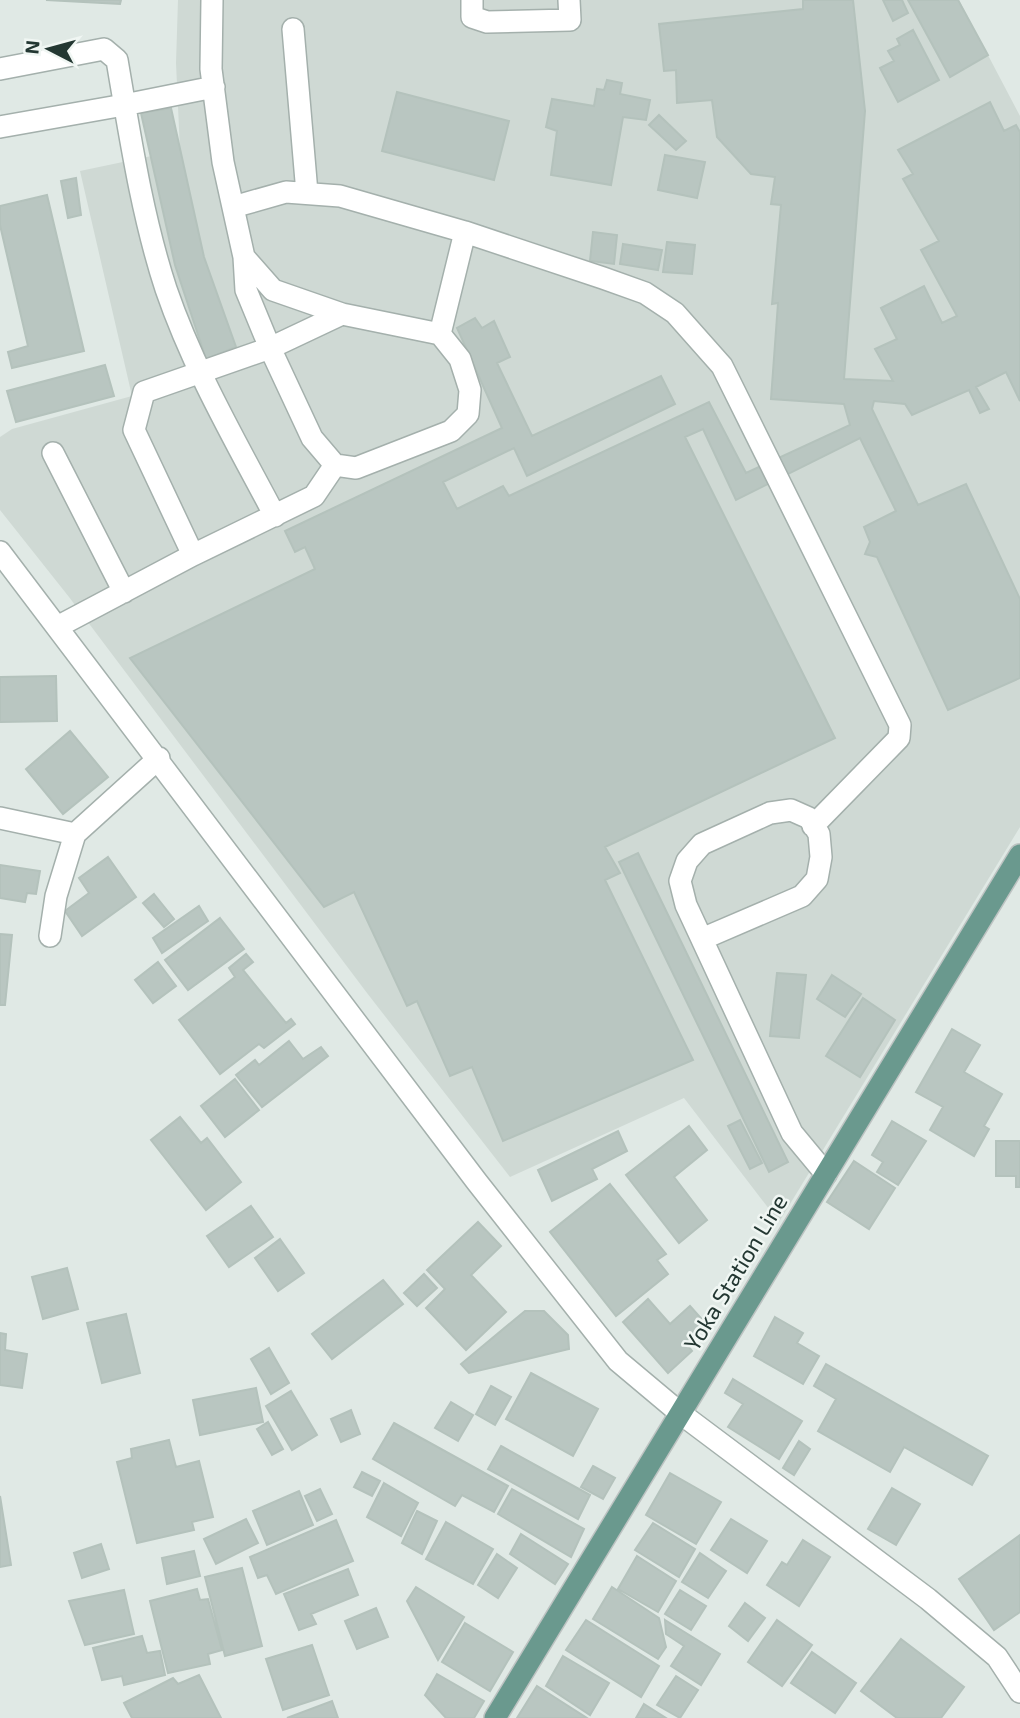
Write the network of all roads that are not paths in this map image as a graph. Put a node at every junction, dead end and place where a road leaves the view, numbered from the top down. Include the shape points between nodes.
1 (212, 0) edge
2 (472, 0) edge
3 (569, 0) edge
4 (293, 29) dead end
5 (0, 69) edge
6 (214, 87) junction
7 (124, 106) junction
8 (0, 127) edge
9 (307, 193) junction
10 (233, 206) junction
11 (465, 232) junction
12 (244, 257) junction
13 (342, 314) junction
14 (440, 334) junction
15 (270, 348) junction
16 (200, 372) junction
17 (53, 453) dead end
18 (335, 465) junction
19 (275, 516) junction
20 (0, 552) edge
21 (193, 555) junction
22 (124, 592) junction
23 (57, 627) junction
24 (159, 758) junction
25 (0, 818) edge
26 (813, 826) junction
27 (75, 834) junction
28 (1020, 855) edge
29 (50, 936) dead end
30 (702, 939) junction
31 (826, 1174) junction
32 (680, 1413) junction
33 (1020, 1692) edge
34 (495, 1718) edge

1 - 6 street
2 - 3 street via 472,17 487,22 570,20
4 - 9 street
5 - 7 street via 104,49 117,60
6 - 7 street
6 - 10 street
7 - 8 street
7 - 16 street via 166,290
9 - 10 street via 286,192
9 - 11 street via 340,196
10 - 12 street
11 - 14 street
11 - 26 street via 645,293 675,313 722,366 900,725 899,738
12 - 13 street via 273,290
12 - 15 street via 246,290
13 - 14 street
13 - 15 street
14 - 18 street via 460,359 470,390 468,414 451,431 356,468
15 - 16 street
15 - 18 street via 312,438
16 - 19 street
16 - 21 street via 144,392 134,430
17 - 22 street
18 - 19 street via 314,496
19 - 21 street
20 - 23 street
21 - 22 street
22 - 23 street
23 - 24 street
24 - 27 street
24 - 32 street via 477,1182 610,1350
25 - 27 street
26 - 30 street via 819,834 821,857 817,879 802,896
26 - 30 street via 808,818 791,810 770,813 702,844 687,861 680,881
27 - 29 street
28 - 31 main road, Yoka Station Line
30 - 31 street via 792,1133
31 - 32 main road, Yoka Station Line
32 - 33 street via 928,1599 997,1657
32 - 34 main road, Yoka Station Line

